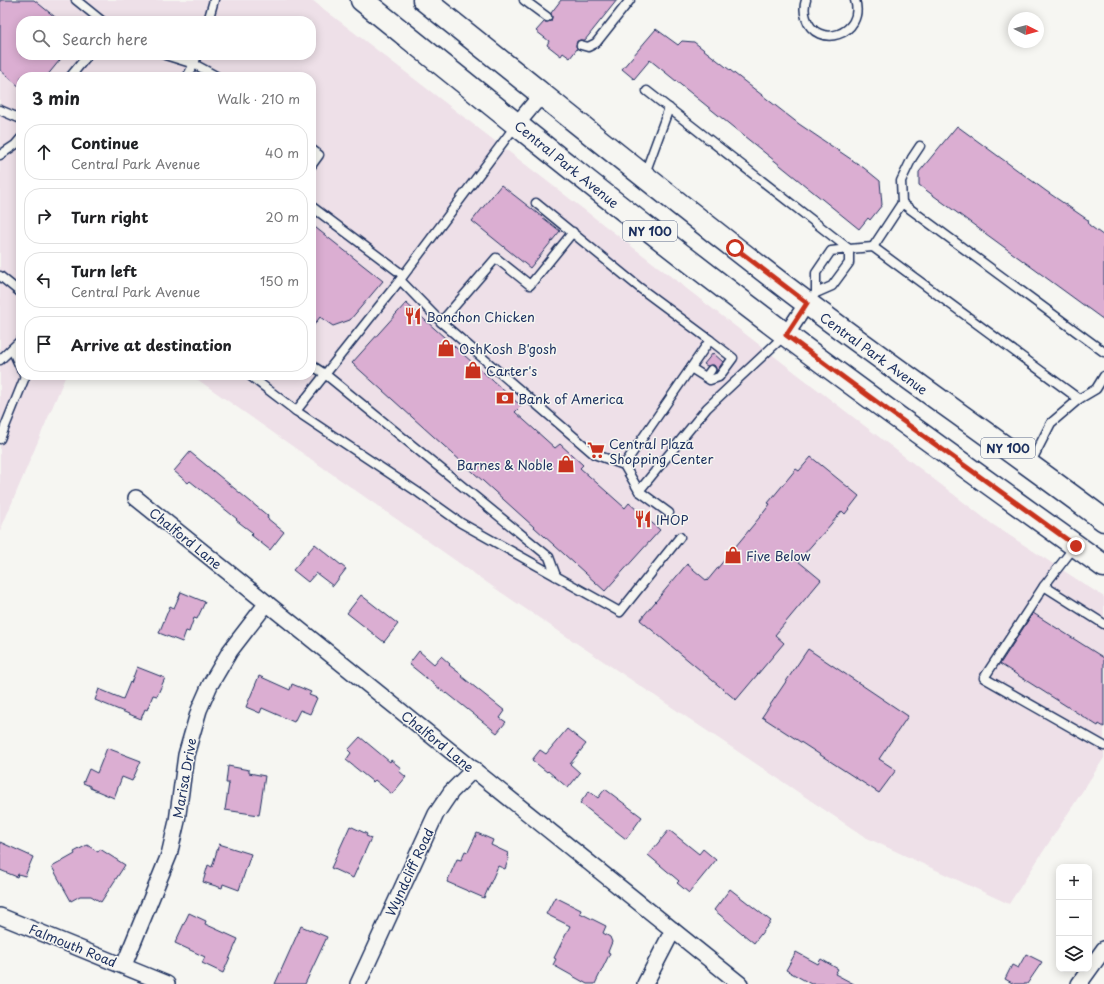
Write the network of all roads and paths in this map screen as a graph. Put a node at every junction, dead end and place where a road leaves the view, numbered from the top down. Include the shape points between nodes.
1 (76, 0) edge
2 (214, 0) edge
3 (362, 0) edge
4 (424, 0) edge
5 (524, 0) edge
6 (630, 0) edge
7 (806, 0) edge
8 (855, 0) edge
9 (96, 16) edge
10 (209, 16) edge
11 (547, 17) dead end
12 (581, 45) dead end
13 (84, 60) edge
14 (181, 60) edge
15 (195, 60) edge
16 (194, 64) junction
17 (74, 72) edge
18 (189, 72) edge
19 (209, 72) edge
20 (647, 91) dead end
21 (542, 94) junction
22 (669, 108) junction
23 (0, 110) edge
24 (16, 117) edge
25 (517, 124) junction
26 (16, 144) edge
27 (920, 146) dead end
28 (0, 155) edge
29 (644, 176) junction
30 (536, 203) dead end
31 (902, 203) junction
32 (316, 210) edge
33 (573, 232) junction
34 (873, 247) junction
35 (849, 249) junction
36 (0, 276) edge
37 (402, 278) junction
38 (16, 289) edge
39 (811, 298) junction
40 (441, 322) junction
41 (786, 335) junction
42 (710, 340) junction
43 (16, 345) edge
44 (12, 349) junction
45 (1104, 352) edge
46 (16, 358) edge
47 (0, 360) edge
48 (316, 368) edge
49 (691, 368) junction
50 (711, 370) dead end
51 (325, 374) junction
52 (1104, 376) edge
53 (706, 377) junction
54 (24, 380) edge
55 (256, 380) edge
56 (1079, 399) junction
57 (296, 411) junction
58 (0, 439) edge
59 (624, 465) junction
60 (1030, 465) junction
61 (639, 491) junction
62 (136, 498) dead end
63 (669, 513) dead end
64 (1104, 520) edge
65 (680, 537) dead end
66 (1076, 546) junction
67 (1104, 566) edge
68 (556, 576) junction
69 (1044, 586) junction
70 (267, 603) junction
71 (1104, 624) edge
72 (1104, 746) edge
73 (474, 769) junction
74 (0, 916) edge
75 (673, 930) junction
76 (1104, 949) edge
77 (124, 966) junction
78 (167, 984) edge
79 (358, 984) edge
80 (645, 984) edge
81 (740, 984) edge
82 (1079, 984) edge

1 - 9 lane
2 - 10 lane
3 - 25 main road, Central Park Avenue / NY 100
4 - 21 main road, Central Park Avenue / NY 100
5 - 11 lane
6 - 12 lane via 596,43 588,47
7 - 8 lane via 806,20 811,28 827,36 845,32 852,26 857,10
13 - 17 lane
14 - 16 lane
15 - 16 lane
16 - 18 lane
16 - 19 lane
20 - 22 lane
21 - 25 street
21 - 29 main road, Central Park Avenue / NY 100
22 - 29 lane
22 - 35 lane
23 - 24 lane
25 - 37 lane
25 - 41 main road, Central Park Avenue / NY 100
26 - 28 lane
27 - 31 lane via 901,181
29 - 39 main road, Central Park Avenue / NY 100
30 - 33 lane
31 - 34 lane
31 - 45 lane
32 - 37 lane
33 - 40 lane via 530,285 496,258
33 - 42 lane via 640,288
34 - 35 lane
34 - 56 lane
35 - 39 lane via 849,264 832,286
35 - 39 lane via 831,251 816,272
36 - 38 lane
37 - 40 lane
37 - 51 lane
39 - 41 street
39 - 60 main road, Central Park Avenue / NY 100 via 910,379
40 - 59 lane via 594,454
41 - 61 lane via 707,408
41 - 66 main road, Central Park Avenue / NY 100
42 - 49 lane
42 - 53 lane via 722,355 733,358 719,377 710,380
43 - 44 lane
44 - 46 lane
44 - 47 lane
48 - 51 lane
49 - 53 lane
49 - 59 lane
50 - 53 lane
51 - 57 lane
51 - 68 lane via 549,557
52 - 56 lane via 1096,389
54 - 58 lane
55 - 57 lane
56 - 60 lane via 1051,423
57 - 68 lane via 461,523
59 - 61 lane
60 - 64 main road, Central Park Avenue / NY 100
61 - 63 lane
62 - 70 street, Chalford Lane
65 - 68 lane via 620,612
66 - 67 main road, Central Park Avenue / NY 100
66 - 69 lane
69 - 71 lane
69 - 72 lane via 984,678
70 - 73 street, Chalford Lane
70 - 77 street, Marisa Drive via 230,651 199,710 186,755 177,821 169,855
73 - 75 street, Chalford Lane
73 - 79 street, Wyndcliff Road via 451,792 436,814
74 - 77 street, Falmouth Road
75 - 80 street
75 - 81 street, Chalford Lane
76 - 82 street
77 - 78 street, Falmouth Road

